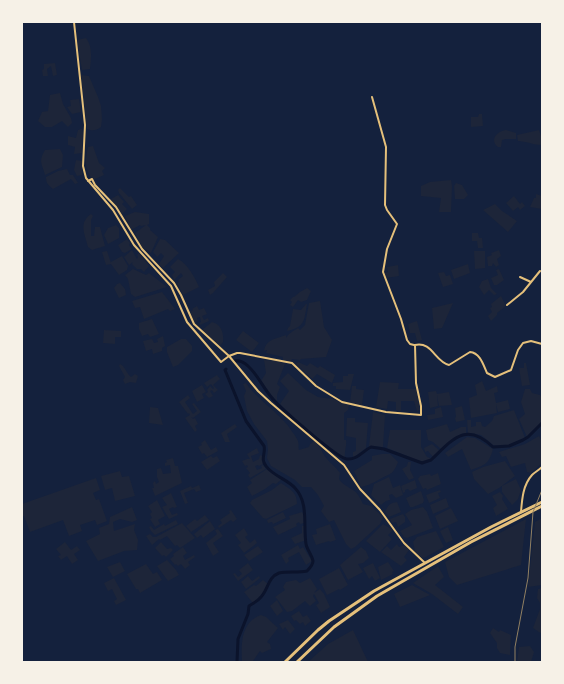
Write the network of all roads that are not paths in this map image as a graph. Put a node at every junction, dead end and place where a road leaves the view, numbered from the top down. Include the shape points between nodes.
1 (74, 22) edge
2 (372, 97) dead end
3 (89, 180) junction
4 (540, 271) dead end
5 (520, 277) dead end
6 (531, 282) junction
7 (173, 285) junction
8 (507, 305) dead end
9 (542, 344) edge
10 (414, 345) junction
11 (229, 356) junction
12 (542, 466) edge
13 (542, 502) edge
14 (542, 506) edge
15 (521, 512) junction
16 (425, 563) junction
17 (285, 662) edge
18 (297, 662) edge

1 - 3 street via 85,125 83,166
2 - 10 street via 386,148 385,205 397,224 387,249 383,272 407,340
3 - 7 street via 116,207 142,249
3 - 7 street via 113,210 134,245
4 - 6 street
5 - 6 street
6 - 8 street
7 - 11 street via 182,295 194,324
7 - 11 street via 183,315 191,329 221,362
9 - 10 street via 531,341 523,343 511,370 495,376 487,373 474,352 449,365 429,347 422,344
10 - 11 street via 421,415 386,412 342,402 316,386 292,363 240,353
11 - 16 street via 258,391 344,466 404,543
12 - 15 street via 526,484
13 - 15 highway
14 - 18 highway via 401,581 334,627
15 - 16 highway
16 - 17 highway via 374,591 333,618

